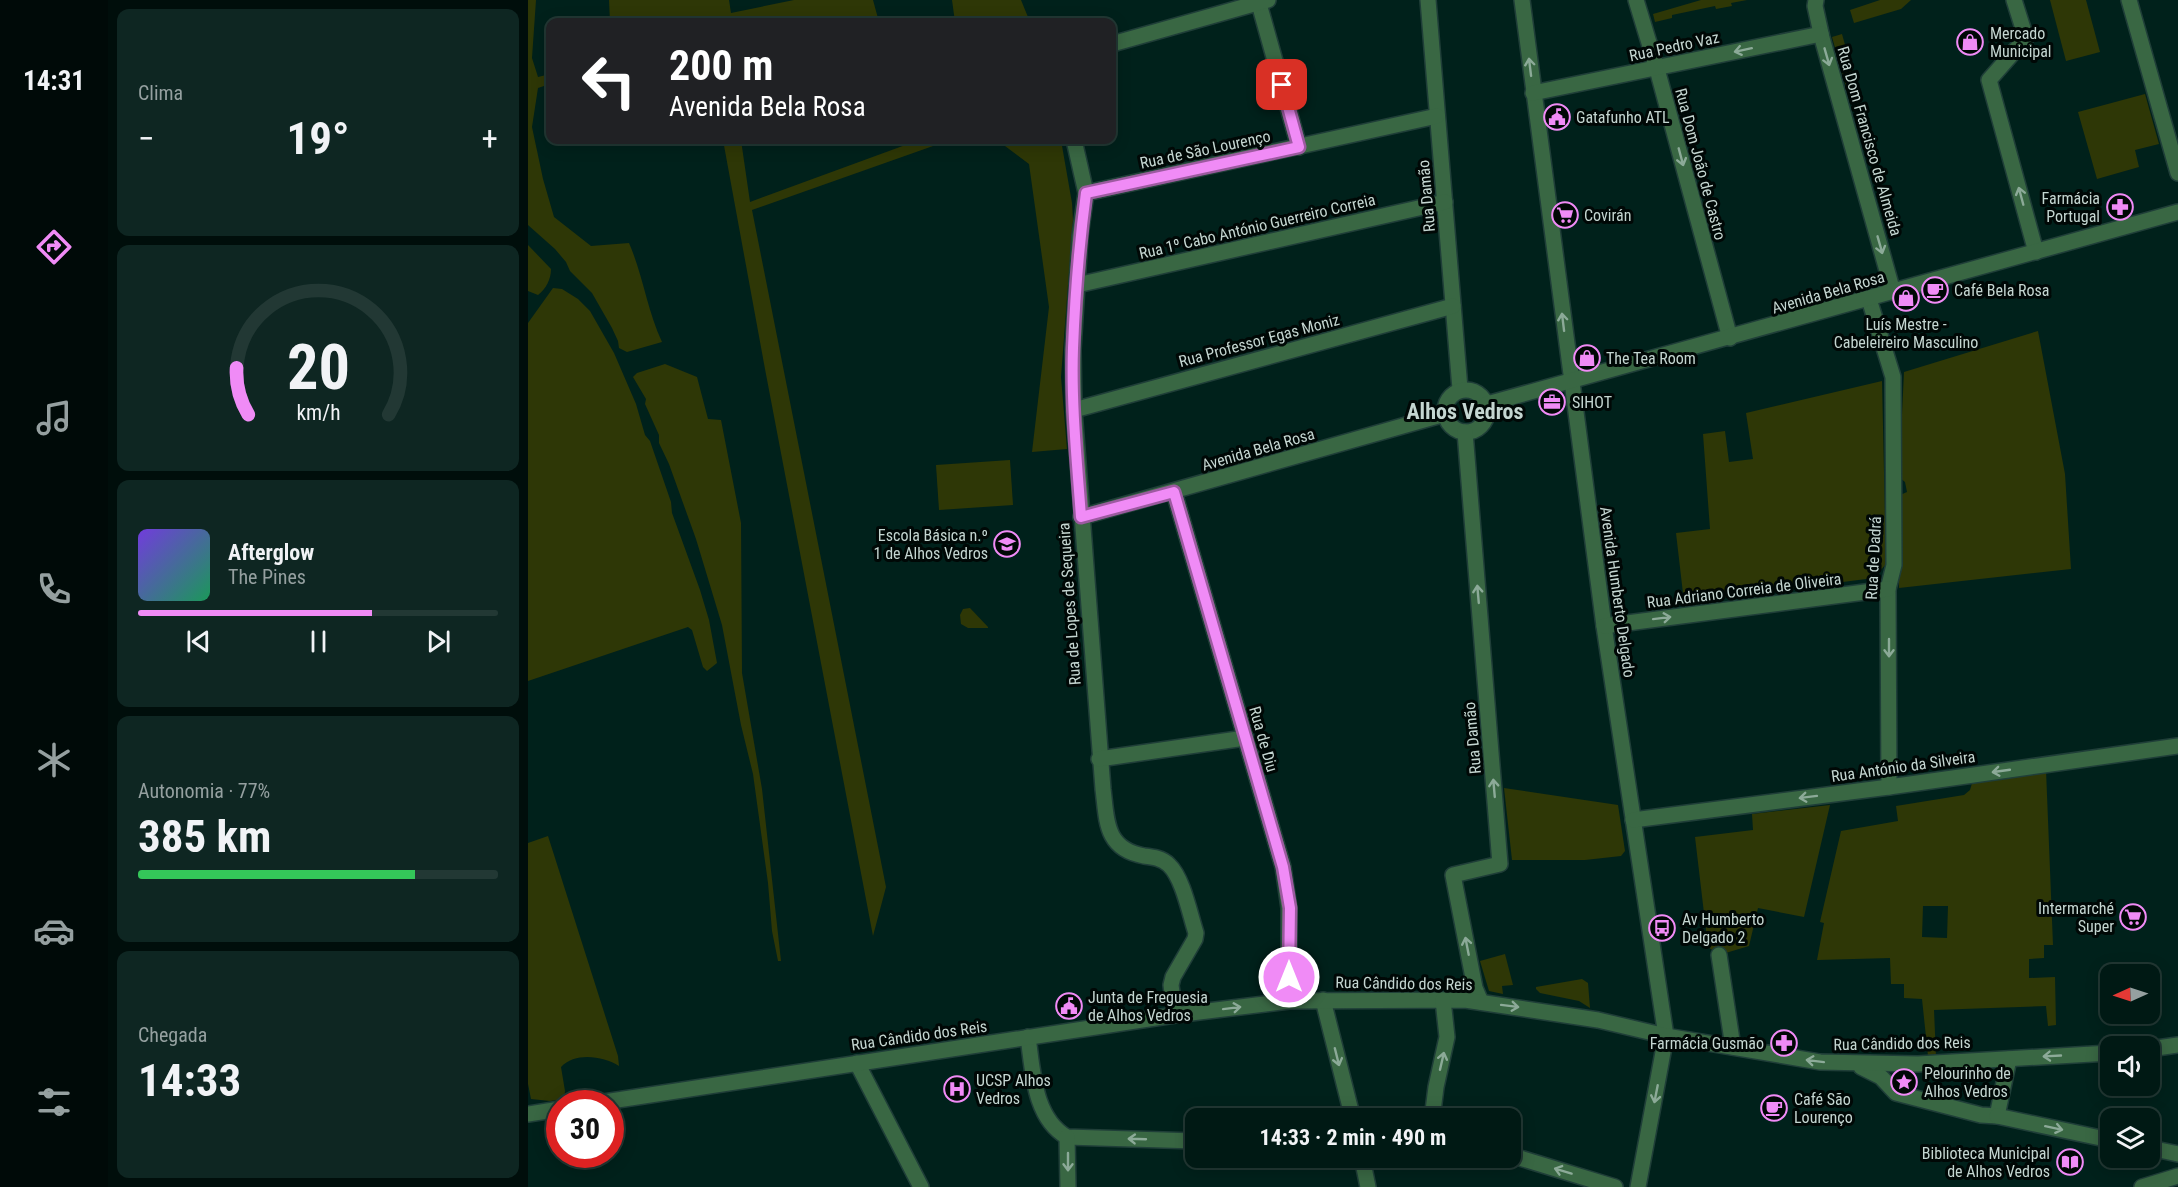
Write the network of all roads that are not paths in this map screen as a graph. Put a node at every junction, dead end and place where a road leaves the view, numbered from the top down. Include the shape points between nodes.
1 (1428, 0) edge
2 (1522, 0) edge
3 (1636, 0) edge
4 (1816, 0) edge
5 (2014, 0) edge
6 (2129, 0) edge
7 (1261, 1) edge
8 (1821, 34) junction
9 (1116, 43) edge
10 (1657, 69) junction
11 (1533, 93) junction
12 (1437, 116) junction
13 (1075, 144) edge
14 (1299, 147) junction
15 (2178, 173) edge
16 (1086, 193) junction
17 (1444, 202) junction
18 (2178, 212) edge
19 (2036, 252) junction
20 (1077, 285) junction
21 (1893, 292) junction
22 (1869, 299) junction
23 (1453, 306) junction
24 (1730, 338) junction
25 (1570, 381) junction
26 (1460, 390) junction
27 (1487, 404) junction
28 (1074, 410) junction
29 (1445, 414) junction
30 (1465, 432) junction
31 (1174, 492) junction
32 (1081, 517) junction
33 (1888, 589) junction
34 (1604, 626) junction
35 (1245, 738) junction
36 (2178, 746) edge
37 (1099, 759) junction
38 (1889, 787) junction
39 (1633, 820) junction
40 (1719, 955) dead end
41 (1323, 1000) junction
42 (1443, 1000) junction
43 (1289, 1001) junction
44 (1480, 1002) junction
45 (1176, 1015) junction
46 (1666, 1036) junction
47 (1028, 1037) junction
48 (2178, 1045) edge
49 (1733, 1047) junction
50 (2160, 1048) edge
51 (2100, 1054) edge
52 (2009, 1059) junction
53 (857, 1063) junction
54 (1854, 1063) junction
55 (624, 1099) edge
56 (1350, 1108) edge
57 (1433, 1108) edge
58 (546, 1111) edge
59 (528, 1114) edge
60 (1997, 1116) junction
61 (1068, 1137) junction
62 (2100, 1138) edge
63 (1185, 1141) edge
64 (2160, 1150) edge
65 (2178, 1154) edge
66 (1521, 1158) edge
67 (1364, 1168) edge
68 (2178, 1176) edge
69 (921, 1187) edge
70 (1068, 1187) edge
71 (1368, 1187) edge
72 (1615, 1187) edge
73 (1638, 1187) edge
74 (2142, 1187) edge

1 - 12 street, Rua Damão
11 -> 2 street, Avenida Humberto Delgado
3 - 10 street, Rua Dom João de Castro
4 - 8 street, Rua Dom Francisco de Almeida
19 -> 5 street via 1989,80 2026,38
6 - 15 street
7 - 9 street
7 - 14 street
8 -> 10 street, Rua Pedro Vaz
8 -> 21 street, Rua Dom Francisco de Almeida
10 - 11 street, Rua Pedro Vaz
10 -> 24 street, Rua Dom João de Castro
25 -> 11 street, Avenida Humberto Delgado
12 - 14 street, Rua de São Lourenço
12 - 17 street, Rua Damão
13 - 16 street, Rua de Lopes de Sequeira
14 - 16 street, Rua de São Lourenço
16 - 20 street, Rua de Lopes de Sequeira
17 - 20 street, Rua 1º Cabo António Guerreiro Correia
17 - 23 street, Rua Damão
18 - 19 street, Avenida Bela Rosa
19 - 21 street, Avenida Bela Rosa
20 - 28 street, Rua de Lopes de Sequeira
21 - 22 street, Avenida Bela Rosa
22 - 24 street, Avenida Bela Rosa
22 - 33 street, Rua de Dadrá via 1893,377 1894,565
23 - 26 street, Rua Damão
23 - 28 street, Rua Professor Egas Moniz
24 - 25 street, Avenida Bela Rosa
25 - 27 street, Avenida Bela Rosa
25 - 34 street, Avenida Humberto Delgado
26 - 27 street via 1475,391
26 - 29 street via 1446,403
27 - 30 street via 1482,426
28 - 32 street, Rua de Lopes de Sequeira
29 - 30 street via 1449,424
29 - 31 street, Avenida Bela Rosa
44 -> 30 street, Rua Damão via 1454,875 1500,864
31 - 32 street, Avenida Bela Rosa
31 - 35 street, Rua de Diu
32 - 37 street, Rua de Lopes de Sequeira
34 -> 33 street, Rua Adriano Correia de Oliveira
33 -> 38 street, Rua de Dadrá
34 - 39 street, Avenida Humberto Delgado
35 - 37 street
35 - 43 street, Rua de Diu via 1290,908
36 -> 38 street, Rua António da Silveira
37 - 45 street, Rua de Lopes de Sequeira via 1110,835 1120,847 1167,862 1175,872 1196,933 1171,985
38 -> 39 street, Rua António da Silveira
39 - 46 street, Avenida Humberto Delgado
40 - 49 street
41 - 42 street, Rua Cândido dos Reis
41 - 43 street, Rua Cândido dos Reis
41 -> 56 street
42 - 44 street, Rua Cândido dos Reis
57 -> 42 street via 1447,1037
45 -> 43 street, Rua Cândido dos Reis
44 -> 46 street, Rua Cândido dos Reis via 1598,1020
45 - 47 street, Rua Cândido dos Reis
46 - 49 street, Rua Cândido dos Reis
46 -> 73 street, Avenida Humberto Delgado
47 - 53 street, Rua Cândido dos Reis
47 - 61 street via 1044,1114
48 - 50 street
54 -> 49 street, Rua Cândido dos Reis via 1820,1062
51 -> 52 street, Rua Cândido dos Reis
52 - 54 street, Rua Cândido dos Reis
52 - 60 street
53 - 55 street, Rua Cândido dos Reis
53 - 69 street
54 - 60 street via 1881,1077 1896,1093
58 - 59 street
60 -> 62 street
63 -> 61 street
61 -> 70 street
64 - 65 street
72 -> 66 street
67 - 71 street
68 - 74 street

